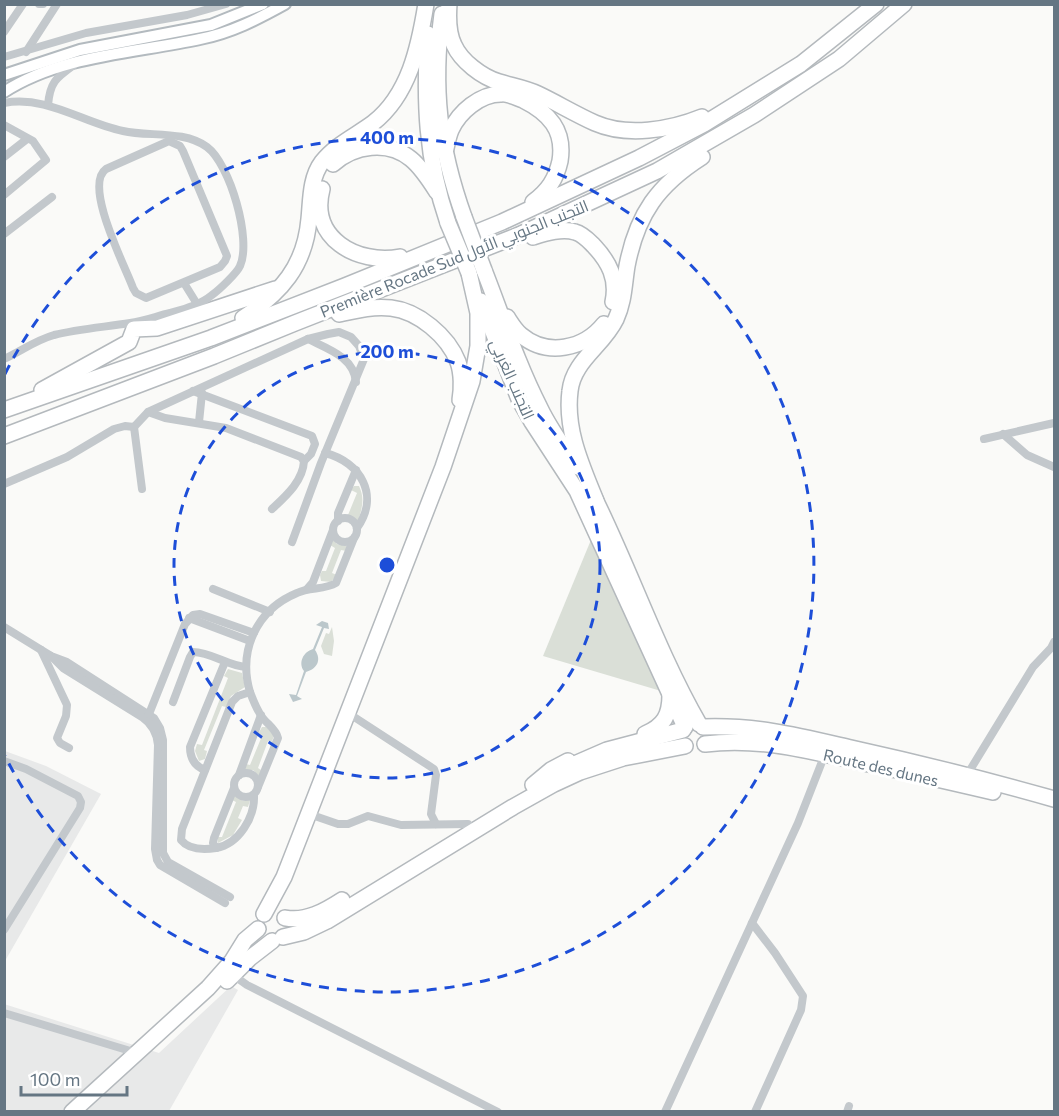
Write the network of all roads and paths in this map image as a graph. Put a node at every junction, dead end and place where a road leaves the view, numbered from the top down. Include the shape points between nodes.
1 (23, 4) edge
2 (39, 4) edge
3 (43, 4) edge
4 (57, 4) edge
5 (226, 4) edge
6 (263, 4) edge
7 (285, 4) edge
8 (429, 4) edge
9 (443, 4) edge
10 (448, 4) edge
11 (876, 4) edge
12 (904, 4) edge
13 (4, 32) edge
14 (26, 52) junction
15 (4, 57) edge
16 (839, 59) junction
17 (75, 64) junction
18 (4, 75) edge
19 (4, 92) edge
20 (746, 97) junction
21 (4, 103) edge
22 (48, 105) junction
23 (4, 125) edge
24 (27, 138) junction
25 (445, 152) junction
26 (4, 157) edge
27 (437, 192) junction
28 (4, 195) edge
29 (52, 197) dead end
30 (511, 218) junction
31 (4, 234) edge
32 (454, 242) junction
33 (456, 261) junction
34 (477, 272) junction
35 (184, 283) junction
36 (283, 285) junction
37 (494, 295) junction
38 (197, 304) junction
39 (134, 326) junction
40 (210, 338) junction
41 (308, 339) junction
42 (214, 356) junction
43 (4, 359) edge
44 (356, 382) junction
45 (192, 391) junction
46 (202, 393) junction
47 (6, 410) edge
48 (148, 412) junction
49 (199, 422) junction
50 (1054, 423) edge
51 (457, 426) junction
52 (134, 427) junction
53 (1003, 434) junction
54 (4, 436) edge
55 (984, 439) dead end
56 (325, 453) junction
57 (304, 461) junction
58 (1054, 466) edge
59 (356, 470) junction
60 (4, 484) edge
61 (142, 489) dead end
62 (596, 501) junction
63 (272, 509) dead end
64 (338, 521) junction
65 (357, 528) junction
66 (333, 530) junction
67 (354, 538) junction
68 (292, 542) dead end
69 (213, 589) dead end
70 (307, 590) junction
71 (270, 612) junction
72 (4, 627) edge
73 (252, 637) junction
74 (1054, 642) edge
75 (40, 650) junction
76 (51, 656) junction
77 (225, 662) junction
78 (246, 667) junction
79 (250, 692) junction
80 (670, 692) junction
81 (173, 702) dead end
82 (688, 705) junction
83 (348, 713) junction
84 (149, 714) junction
85 (261, 715) junction
86 (731, 726) junction
87 (693, 727) junction
88 (705, 744) junction
89 (685, 746) junction
90 (69, 748) dead end
91 (825, 754) junction
92 (4, 761) edge
93 (205, 770) junction
94 (239, 775) junction
95 (967, 775) junction
96 (533, 785) junction
97 (234, 788) junction
98 (256, 791) junction
99 (1054, 799) edge
100 (1054, 807) edge
101 (309, 814) junction
102 (436, 824) junction
103 (468, 824) junction
104 (216, 848) junction
105 (285, 918) junction
106 (261, 922) junction
107 (752, 923) junction
108 (4, 930) edge
109 (278, 939) junction
110 (233, 975) junction
111 (4, 1013) edge
112 (137, 1053) junction
113 (72, 1112) edge
114 (83, 1112) edge
115 (498, 1112) edge
116 (664, 1112) edge
117 (755, 1112) edge

1 - 13 street
2 - 3 street
4 - 14 street
5 - 14 street via 193,14 86,33
6 - 18 street via 211,25 87,48
7 - 17 street via 217,35
8 - 27 highway, التجنب الغربي via 426,116
8 - 36 highway via 419,45 400,93 376,121 322,162 311,189 307,237
9 - 25 highway, التجنب الغربي via 437,90
10 - 20 highway via 450,36 471,65 498,82 536,93 597,124 621,130 673,126
11 - 20 highway, Première Rocade Sud التجنب الجنوبي الأول via 801,64
12 - 16 highway, Première Rocade Sud التجنب الجنوبي الأول
14 - 15 street
16 - 33 highway, Première Rocade Sud التجنب الجنوبي الأول via 754,115 657,171
16 - 62 highway via 674,176 646,210 627,265 616,319 579,366 570,389 572,434
17 - 19 street via 27,79
17 - 22 street via 55,81
20 - 30 highway, Première Rocade Sud التجنب الجنوبي الأول via 639,158
21 - 22 street
22 - 38 street via 122,131 184,137 207,147 220,162 232,189 244,242 240,266 212,295
23 - 24 street
24 - 26 street
24 - 28 street via 46,160
25 - 30 highway via 450,131 461,113 479,100 501,94 539,108 554,123 562,144 555,179 544,194
25 - 34 highway, التجنب الغربي, bridge
27 - 32 highway via 420,167 402,152 376,147 355,150 334,163 327,173 320,194 324,224 344,248 378,260 404,257
27 - 34 highway, التجنب الغربي, bridge via 448,223
29 - 31 street
30 - 32 highway, Première Rocade Sud التجنب الجنوبي الأول
32 - 40 highway, Première Rocade Sud التجنب الجنوبي الأول
33 - 37 highway via 549,232 576,232 603,256 615,284 614,299 603,326 584,341 560,349 519,334
33 - 42 highway, Première Rocade Sud التجنب الجنوبي الأول
34 - 37 highway, التجنب الغربي
34 - 51 highway via 478,346 472,381
34 - 80 highway, التجنب الغربي via 519,399 577,491
35 - 35 street via 220,267 227,256 180,146 169,141 102,171 101,209 136,293 152,297
35 - 38 street
36 - 39 highway via 157,328
36 - 40 highway via 259,308
37 - 62 highway, التجنب الغربي via 512,347 541,410
38 - 39 street
39 - 43 street via 54,335
39 - 47 highway via 129,342
40 - 47 highway, Première Rocade Sud التجنب الجنوبي الأول
41 - 44 street via 347,361
41 - 44 street via 339,332 351,337 364,359
41 - 45 street
42 - 51 highway via 333,315 371,307 393,308 428,324 446,342 458,363 461,389
42 - 54 highway, Première Rocade Sud التجنب الجنوبي الأول
44 - 56 street
45 - 46 street
45 - 48 street
46 - 49 street
46 - 57 street via 312,436 315,444
48 - 49 street
48 - 52 street
49 - 57 street via 226,428
50 - 53 street
51 - 83 highway
52 - 60 street via 114,429 67,457
52 - 61 street
53 - 55 street
53 - 58 street via 1027,455
56 - 59 street via 341,458
56 - 68 street
57 - 63 street via 297,481
59 - 64 street
59 - 65 street via 367,495 365,513
62 - 82 highway, التجنب الغربي
64 - 65 street via 348,518
64 - 66 street
65 - 67 street
66 - 67 street via 339,540
66 - 70 street
67 - 70 street via 336,583
69 - 71 street
70 - 71 street
71 - 73 street
72 - 75 street
73 - 78 street
73 - 84 street via 200,614 193,615
74 - 95 street via 1033,667
75 - 76 street
75 - 90 street via 67,705 57,738
76 - 84 street
76 - 84 street via 152,727 158,745 157,860 227,900 172,864 163,853 163,740
77 - 78 street
77 - 81 street via 196,652 191,654
77 - 93 street via 190,747 194,763
78 - 79 street
79 - 85 street
79 - 93 street via 232,702
80 - 87 highway, التجنب الغربي
80 - 96 highway via 668,713 658,728 570,760
82 - 86 highway via 712,722
82 - 87 highway, التجنب الغربي
83 - 101 highway
83 - 102 street via 434,769 430,814
85 - 94 street
85 - 98 street via 278,738
86 - 87 highway
86 - 95 highway via 768,729
87 - 88 highway via 708,737
87 - 89 highway via 681,738
87 - 96 highway via 607,750
88 - 89 highway via 695,750
88 - 91 highway, Route des dunes via 749,742
89 - 109 highway via 623,758 566,778 327,921
91 - 100 highway, Route des dunes
91 - 107 street
92 - 108 street via 78,796 81,802
93 - 104 street via 181,840 194,848
94 - 97 street
94 - 98 street via 253,775 257,780
95 - 99 highway
96 - 103 highway
97 - 98 street via 241,797 248,798
97 - 104 street via 213,838
98 - 104 street via 242,831 230,843
101 - 102 street via 338,824 368,816 401,825
101 - 106 highway
102 - 103 street
103 - 105 highway via 321,913 307,918
105 - 106 highway via 275,911
105 - 109 highway via 288,925
106 - 109 highway via 262,936
106 - 112 highway via 208,988
107 - 116 street
107 - 117 street via 803,996 801,1010
109 - 110 highway
110 - 114 highway via 185,1023
110 - 115 street via 247,986
111 - 112 street
112 - 113 highway

